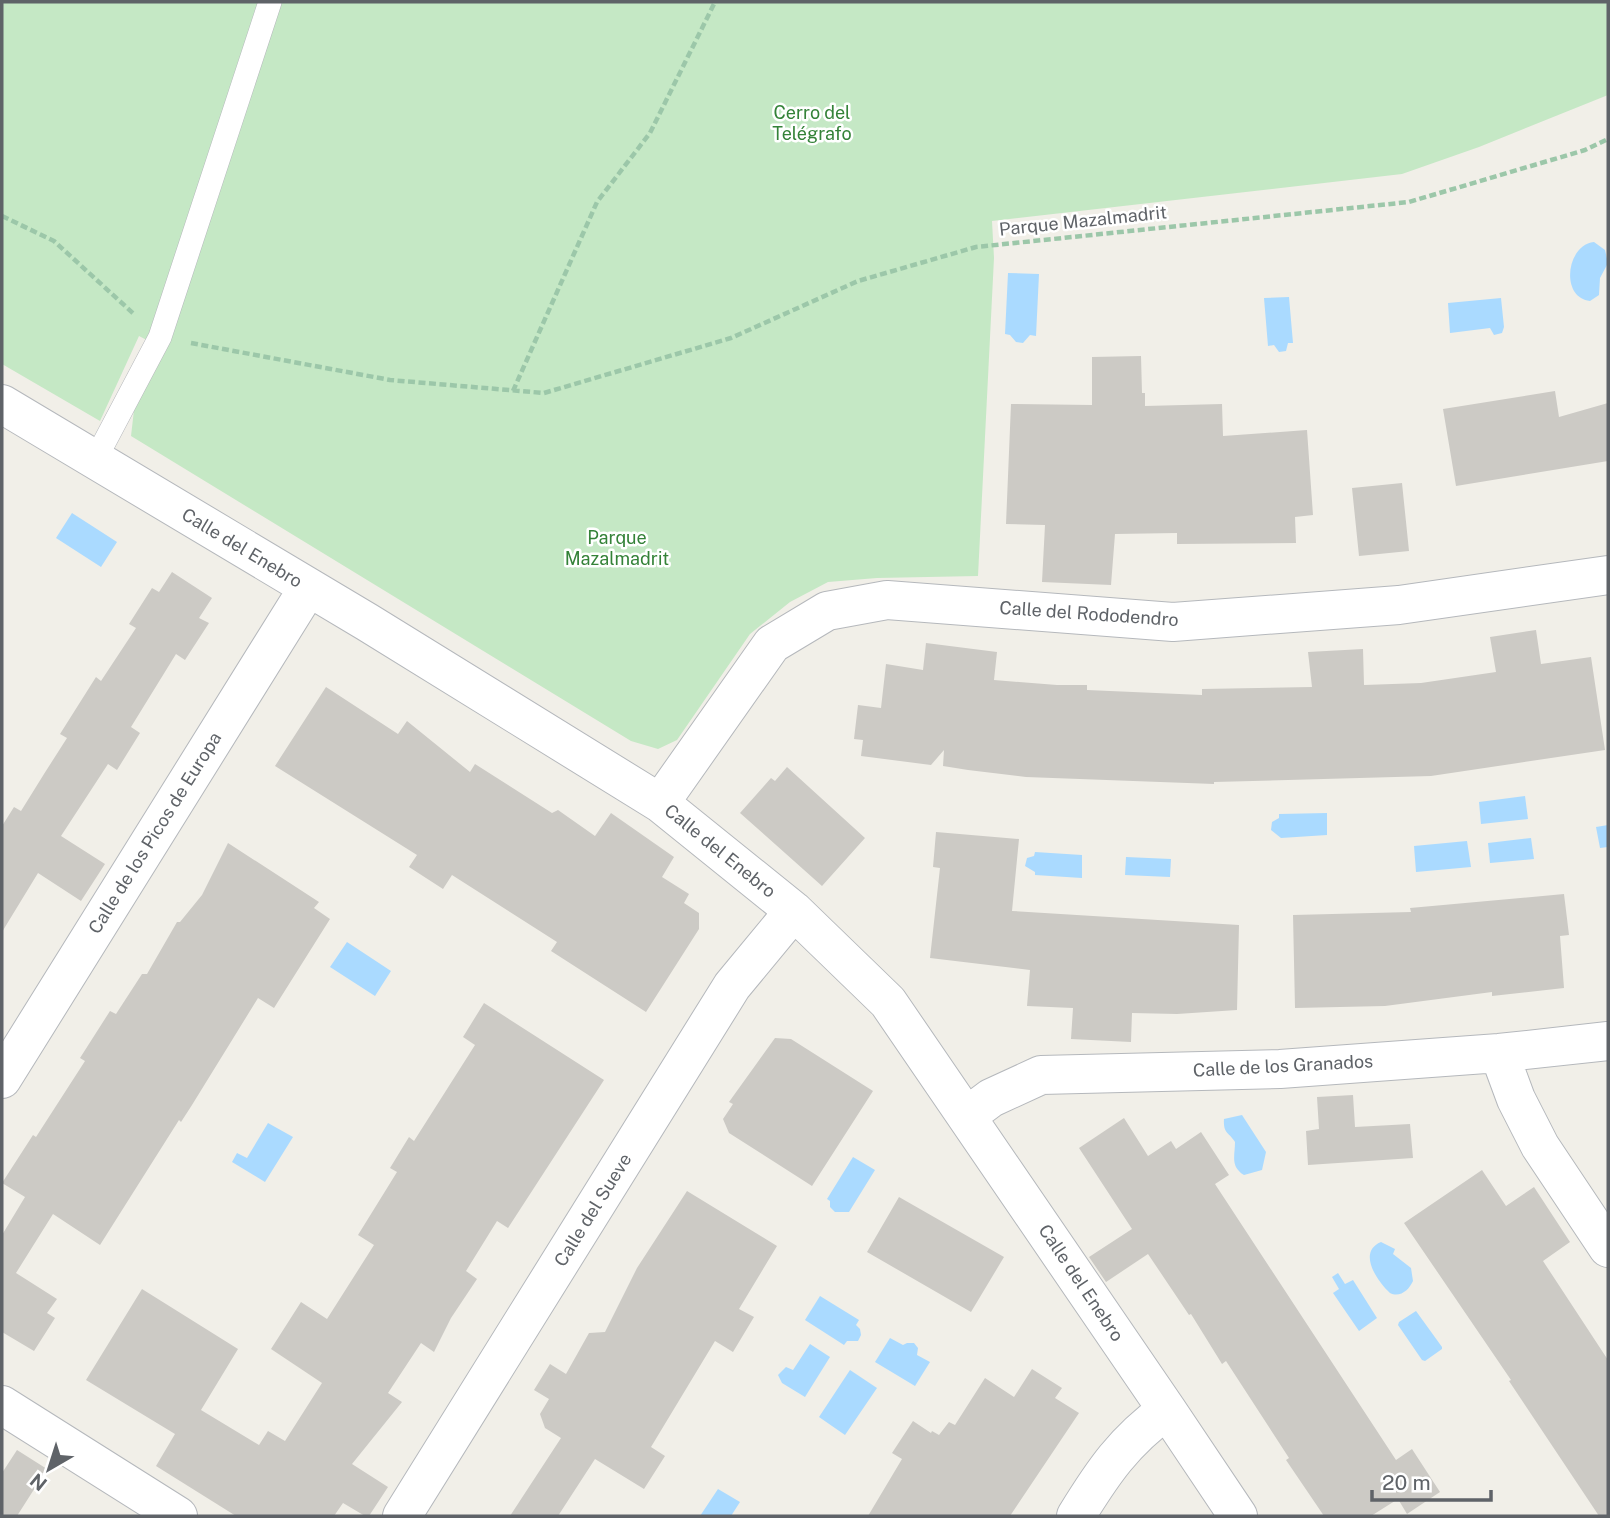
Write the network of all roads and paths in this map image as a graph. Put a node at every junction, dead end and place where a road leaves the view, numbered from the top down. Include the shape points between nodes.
1 (270, 2) edge
2 (715, 2) edge
3 (1608, 139) edge
4 (2, 216) edge
5 (160, 337) junction
6 (513, 391) junction
7 (2, 404) edge
8 (95, 460) junction
9 (1608, 576) edge
10 (308, 588) junction
11 (660, 803) junction
12 (793, 911) junction
13 (1608, 1041) edge
14 (1499, 1053) junction
15 (2, 1079) edge
16 (967, 1116) junction
17 (1608, 1248) edge
18 (2, 1405) edge
19 (1167, 1410) junction
20 (178, 1516) edge
21 (402, 1516) edge
22 (1076, 1516) edge
23 (1238, 1516) edge

1 - 5 lane
2 - 6 path via 650,133 597,202
3 - 6 path, Parque Mazalmadrit via 1585,150 1409,202 976,247 858,281 731,338 544,393
4 - 5 path via 54,241
5 - 6 path, Parque Mazalmadrit via 390,380
5 - 8 lane
7 - 8 street, Calle del Enebro
8 - 10 street, Calle del Enebro
9 - 11 street, Calle del Rododendro via 1399,605 1173,622 887,600 827,611 772,644
10 - 11 street, Calle del Enebro
10 - 15 street, Calle de los Picos de Europa
11 - 12 street, Calle del Enebro
12 - 16 street, Calle del Enebro via 888,1002
12 - 21 street, Calle del Sueve via 732,986
13 - 14 street, Calle de los Granados
14 - 16 street, Calle de los Granados via 1280,1069 1041,1075 991,1098
14 - 17 street via 1540,1146
16 - 19 street, Calle del Enebro
18 - 20 street
19 - 22 street via 1107,1466
19 - 23 street, Calle del Enebro

